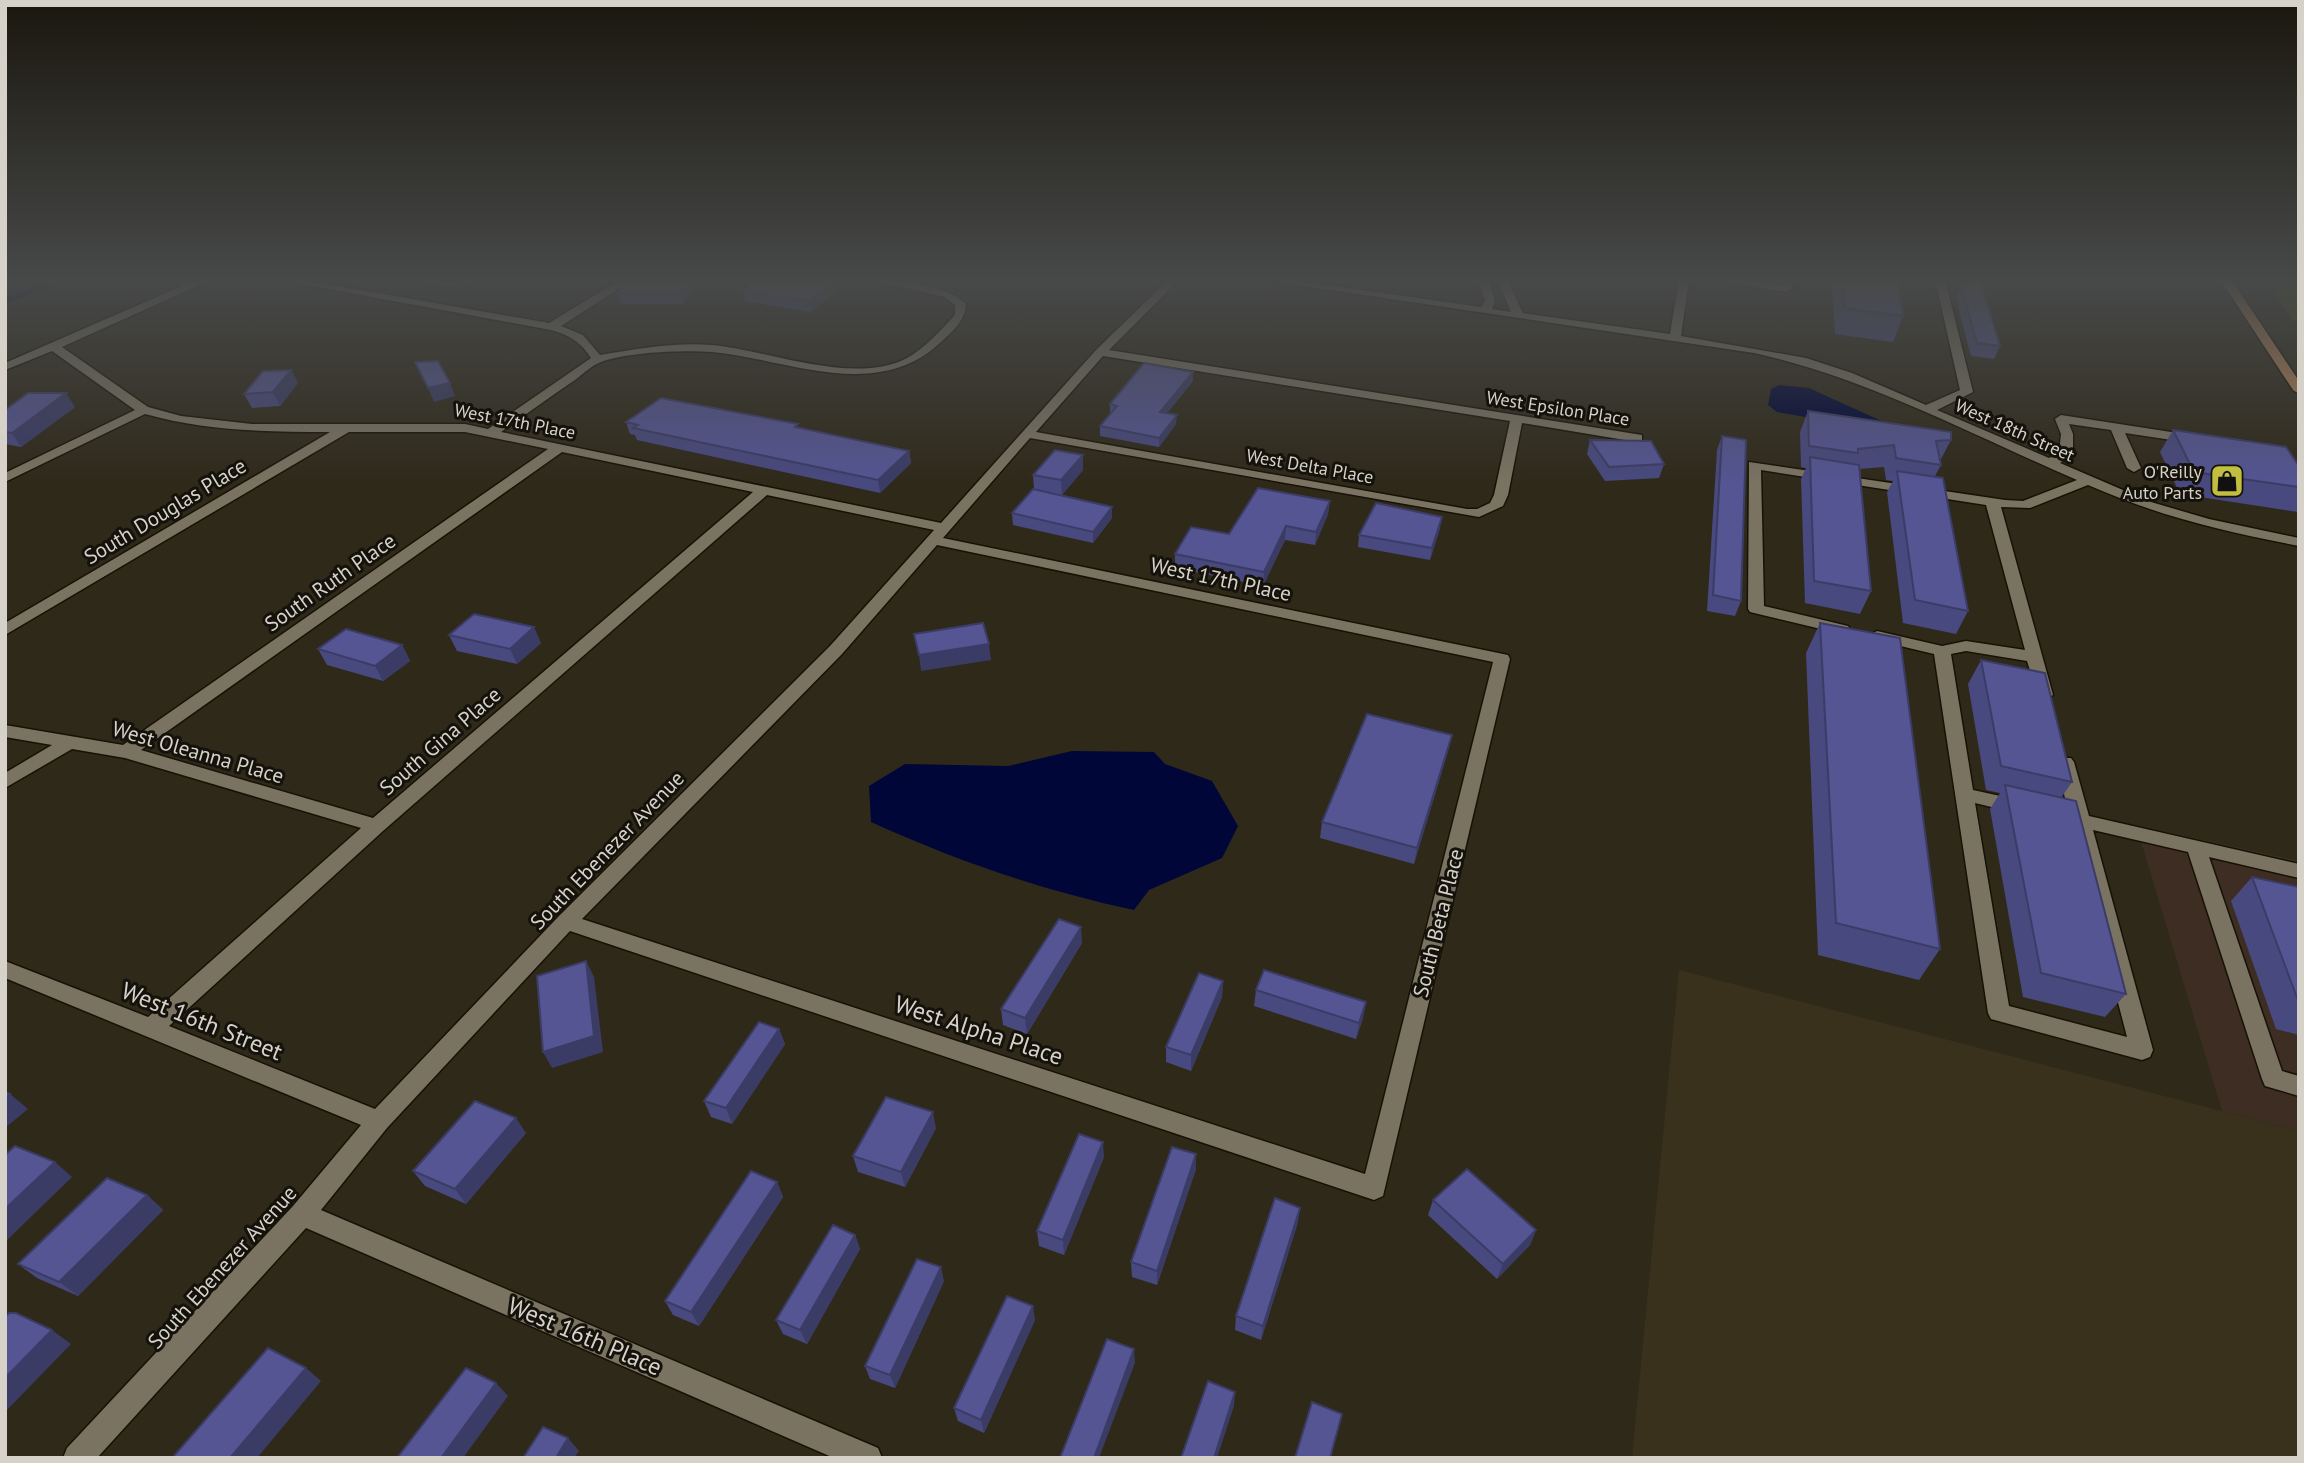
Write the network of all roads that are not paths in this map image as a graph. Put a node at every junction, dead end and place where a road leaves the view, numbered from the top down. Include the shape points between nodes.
1 (50, 347) edge
2 (55, 347) edge
3 (590, 347) edge
4 (927, 347) edge
5 (1105, 347) edge
6 (1735, 347) edge
7 (1956, 347) edge
8 (2271, 347) edge
9 (1100, 352) junction
10 (597, 359) junction
11 (5, 367) edge
12 (2299, 390) edge
13 (144, 410) junction
14 (1926, 410) junction
15 (1517, 419) junction
16 (2116, 427) junction
17 (347, 428) junction
18 (492, 432) junction
19 (1027, 434) junction
20 (1637, 438) edge
21 (2210, 441) edge
22 (559, 448) junction
23 (2049, 464) junction
24 (2134, 468) dead end
25 (5, 478) edge
26 (2086, 481) junction
27 (762, 492) junction
28 (1993, 502) junction
29 (937, 534) junction
30 (2299, 542) edge
31 (5, 630) edge
32 (1942, 651) junction
33 (1502, 659) joint
34 (2036, 665) junction
35 (2050, 709) edge
36 (5, 731) edge
37 (70, 742) junction
38 (2061, 747) edge
39 (126, 752) junction
40 (5, 782) edge
41 (1965, 794) junction
42 (2030, 809) edge
43 (2057, 816) edge
44 (2083, 821) junction
45 (376, 826) junction
46 (2196, 847) junction
47 (2299, 871) edge
48 (566, 922) junction
49 (5, 969) edge
50 (150, 1028) junction
51 (2299, 1086) edge
52 (379, 1121) junction
53 (1374, 1188) joint
54 (302, 1214) junction
55 (77, 1458) edge
56 (868, 1458) edge

1 - 11 street
2 - 13 street, West 17th Place
3 - 10 street
4 - 10 street via 891,368 822,368 699,348
5 - 9 street, South Ebenezer Avenue
6 - 14 street, West 18th Street via 1802,360
7 - 14 street via 1967,392
8 - 12 main road
9 - 15 street, West Epsilon Place
9 - 19 street, South Ebenezer Avenue
10 - 18 street
13 - 17 street, West 17th Place via 206,424
13 - 25 street
14 - 23 street, West 18th Street
15 - 19 street, West Delta Place via 1501,495 1496,506 1479,513
15 - 20 street, West Epsilon Place
16 - 21 street
16 - 23 street via 2061,419 2067,454
16 - 24 street
17 - 18 street, West 17th Place via 431,426
17 - 31 street, South Douglas Place
18 - 22 street, West 17th Place
19 - 29 street, South Ebenezer Avenue
22 - 27 street, West 17th Place
22 - 39 street, South Ruth Place
23 - 26 street, West 18th Street
26 - 28 street via 2025,505
26 - 30 street, West 18th Street via 2175,515
27 - 29 street, West 17th Place
27 - 45 street, South Gina Place
28 - 32 street via 1754,465 1756,609
28 - 34 street
29 - 33 street, West 17th Place
29 - 48 street, South Ebenezer Avenue via 836,650
32 - 34 street via 1966,646
32 - 41 street
33 - 53 street, South Beta Place
34 - 35 street
36 - 37 street, West Oleanna Place
37 - 39 street, West Oleanna Place
37 - 40 street
38 - 44 street
39 - 45 street, West Oleanna Place
41 - 42 street
41 - 44 street via 1999,1013 2142,1050
43 - 44 street
44 - 46 street
45 - 50 street, South Gina Place
46 - 47 street
46 - 51 street via 2273,1079
48 - 52 street, South Ebenezer Avenue
48 - 53 street, West Alpha Place
49 - 50 street, West 16th Street
50 - 52 street, West 16th Street
52 - 54 street, South Ebenezer Avenue
54 - 55 street, South Ebenezer Avenue
54 - 56 street, West 16th Place

